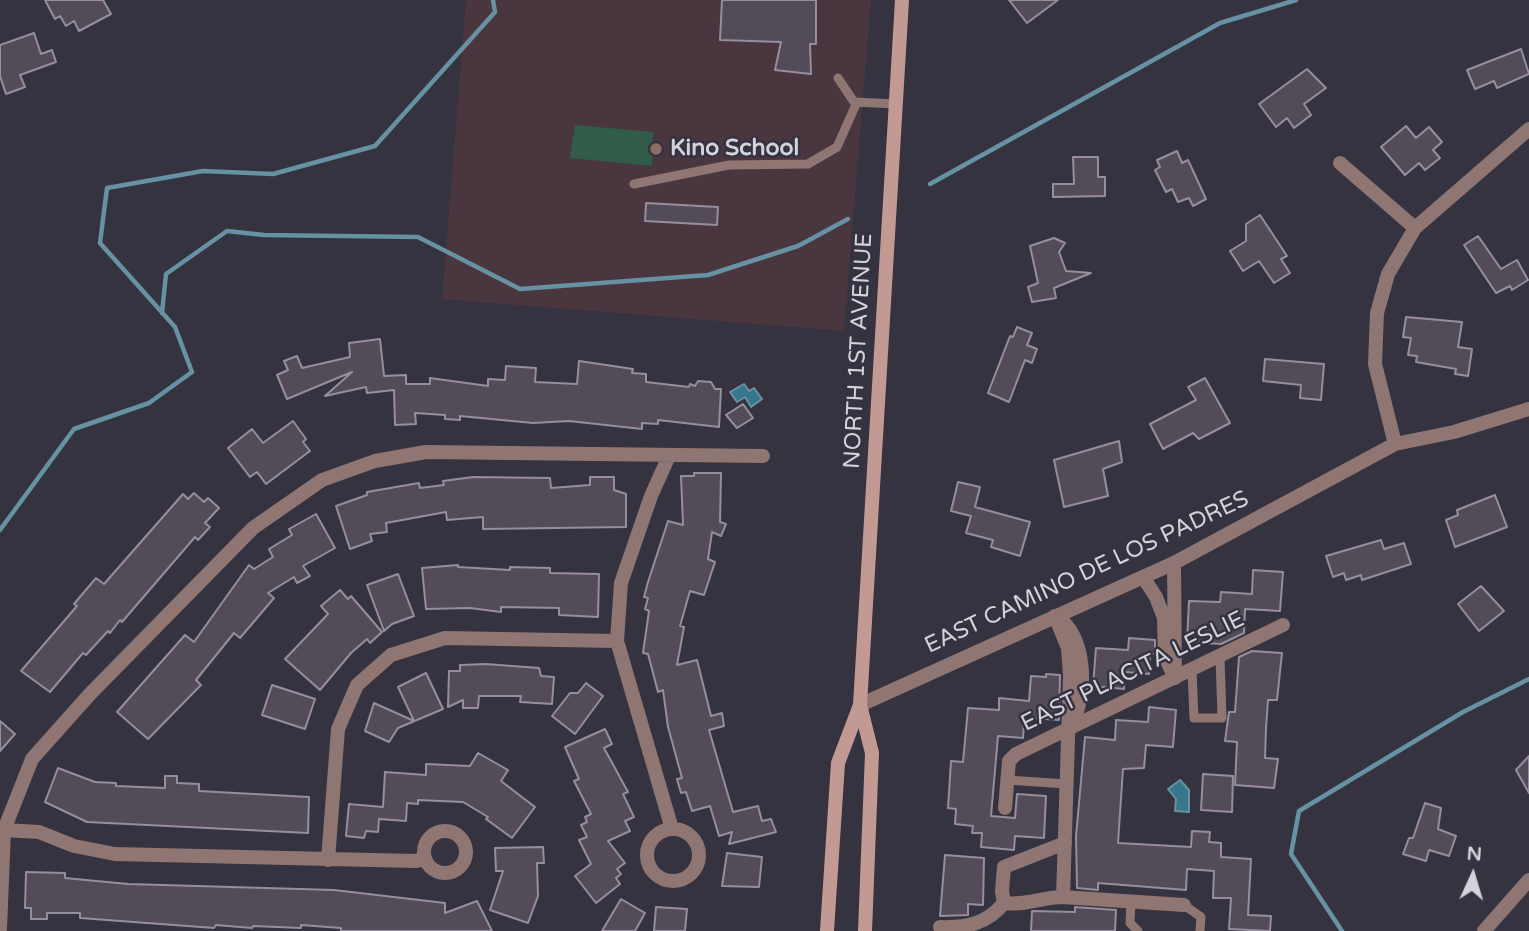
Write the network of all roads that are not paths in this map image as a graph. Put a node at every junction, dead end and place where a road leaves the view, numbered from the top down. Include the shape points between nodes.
1 (902, 0) edge
2 (838, 78) dead end
3 (857, 102) junction
4 (897, 104) junction
5 (1529, 129) edge
6 (1340, 163) dead end
7 (634, 184) dead end
8 (1415, 228) junction
9 (1529, 409) edge
10 (1395, 444) junction
11 (669, 456) junction
12 (762, 456) dead end
13 (1174, 563) junction
14 (1143, 577) junction
15 (1055, 616) junction
16 (1283, 625) dead end
17 (617, 641) junction
18 (1220, 657) junction
19 (1192, 670) junction
20 (1175, 678) junction
21 (860, 705) junction
22 (1070, 726) junction
23 (1007, 780) junction
24 (1068, 784) junction
25 (1005, 808) dead end
26 (672, 829) dead end
27 (4, 830) junction
28 (1065, 843) junction
29 (425, 858) dead end
30 (328, 860) junction
31 (1529, 880) edge
32 (1063, 897) junction
33 (1131, 901) junction
34 (1004, 902) junction
35 (1184, 905) joint
36 (940, 927) dead end
37 (0, 929) edge
38 (827, 931) edge
39 (865, 931) edge
40 (1138, 931) edge
41 (1200, 931) edge
42 (1484, 931) edge

1 - 4 main road, NORTH 1ST AVENUE
2 - 3 lane
3 - 4 lane
3 - 7 lane via 837,147 808,164 729,165
4 - 21 main road, NORTH 1ST AVENUE
5 - 8 street
6 - 8 street
8 - 10 street via 1388,274 1377,313 1375,365
9 - 10 street, EAST CAMINO DE LOS PADRES
10 - 13 street, EAST CAMINO DE LOS PADRES
11 - 12 street
11 - 17 street via 621,583
11 - 27 street via 426,452 375,461 322,480 253,528 90,694 32,759
13 - 14 street, EAST CAMINO DE LOS PADRES
13 - 20 street
14 - 15 street, EAST CAMINO DE LOS PADRES
14 - 20 street via 1164,618 1165,657
15 - 21 street, EAST CAMINO DE LOS PADRES
15 - 22 street via 1066,621 1081,654 1079,713
16 - 18 street, EAST PLACITA LESLIE
17 - 26 street
17 - 30 street via 445,638 391,655 357,685 338,729
18 - 19 street, EAST PLACITA LESLIE
18 - 19 lane via 1222,718 1194,718
19 - 20 street, EAST PLACITA LESLIE
20 - 22 street, EAST PLACITA LESLIE
21 - 38 main road, NORTH 1ST AVENUE via 838,763
21 - 39 main road, NORTH 1ST AVENUE via 872,753
22 - 23 street, EAST PLACITA LESLIE via 1016,754 1009,761
22 - 24 street
23 - 24 lane
23 - 25 street, EAST PLACITA LESLIE
24 - 28 street
27 - 30 street via 39,832 74,846 115,854
27 - 37 street
28 - 32 street
28 - 34 street via 1004,867
29 - 30 street
31 - 42 street
32 - 33 street
32 - 34 street via 1017,905
33 - 35 street
33 - 40 lane via 1130,923
34 - 36 street via 973,926
35 - 41 lane via 1201,917

